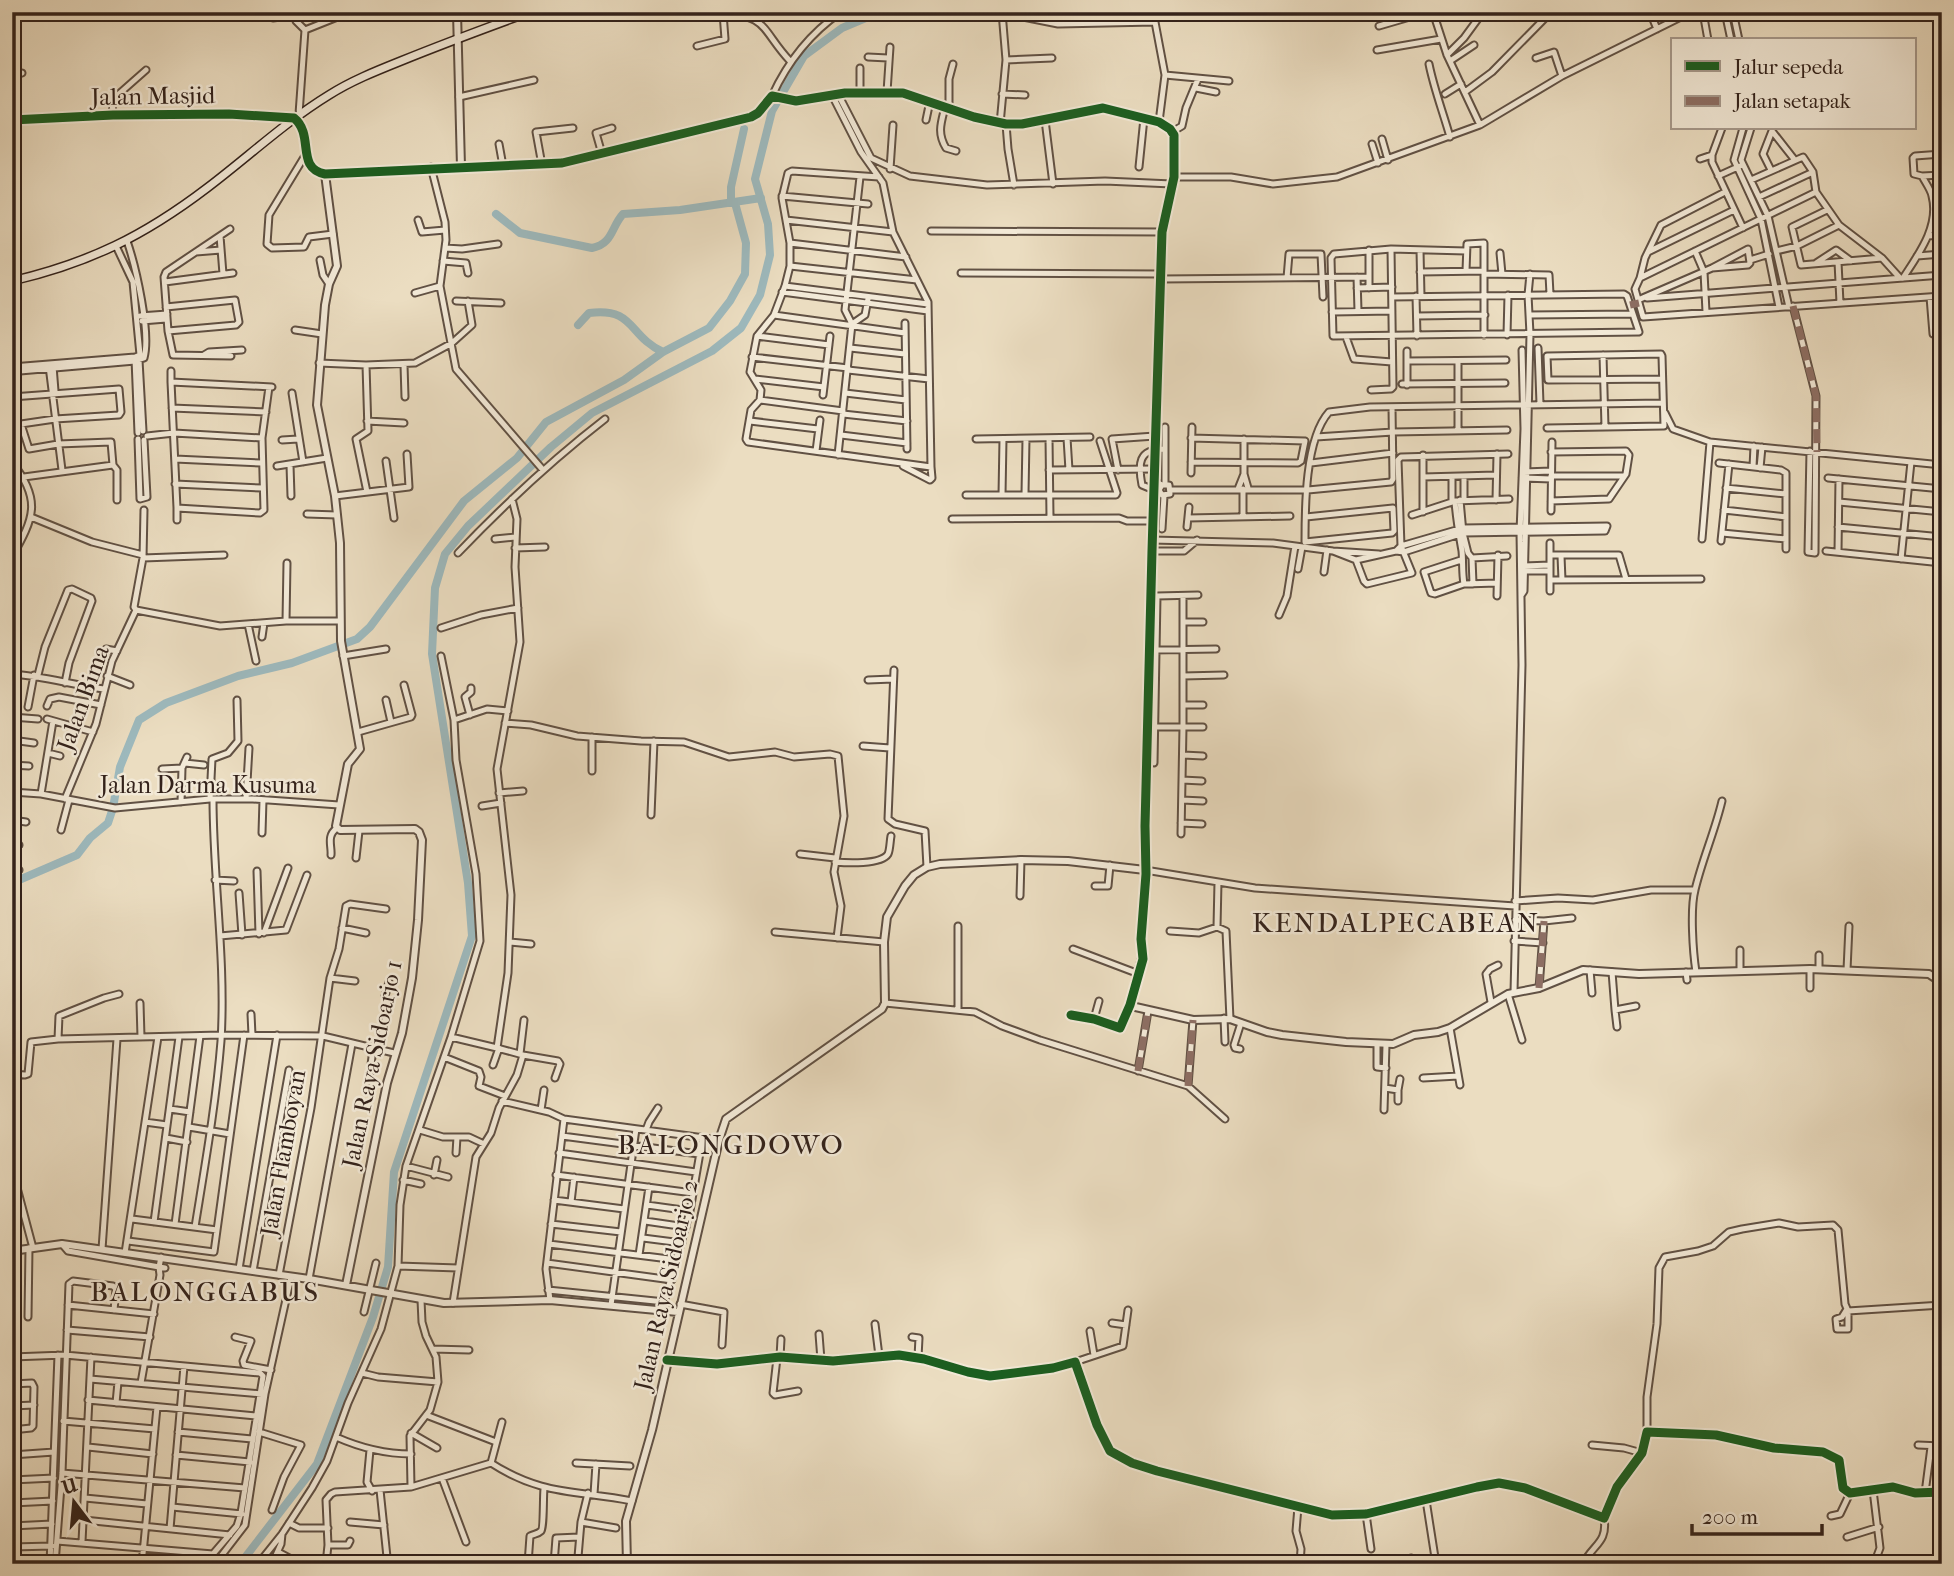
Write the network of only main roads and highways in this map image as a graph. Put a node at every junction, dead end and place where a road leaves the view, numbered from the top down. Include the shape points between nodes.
1 (530, 12) edge
2 (12, 281) edge

1 - 2 main road via 349,83 296,116 208,188 127,241 76,263

